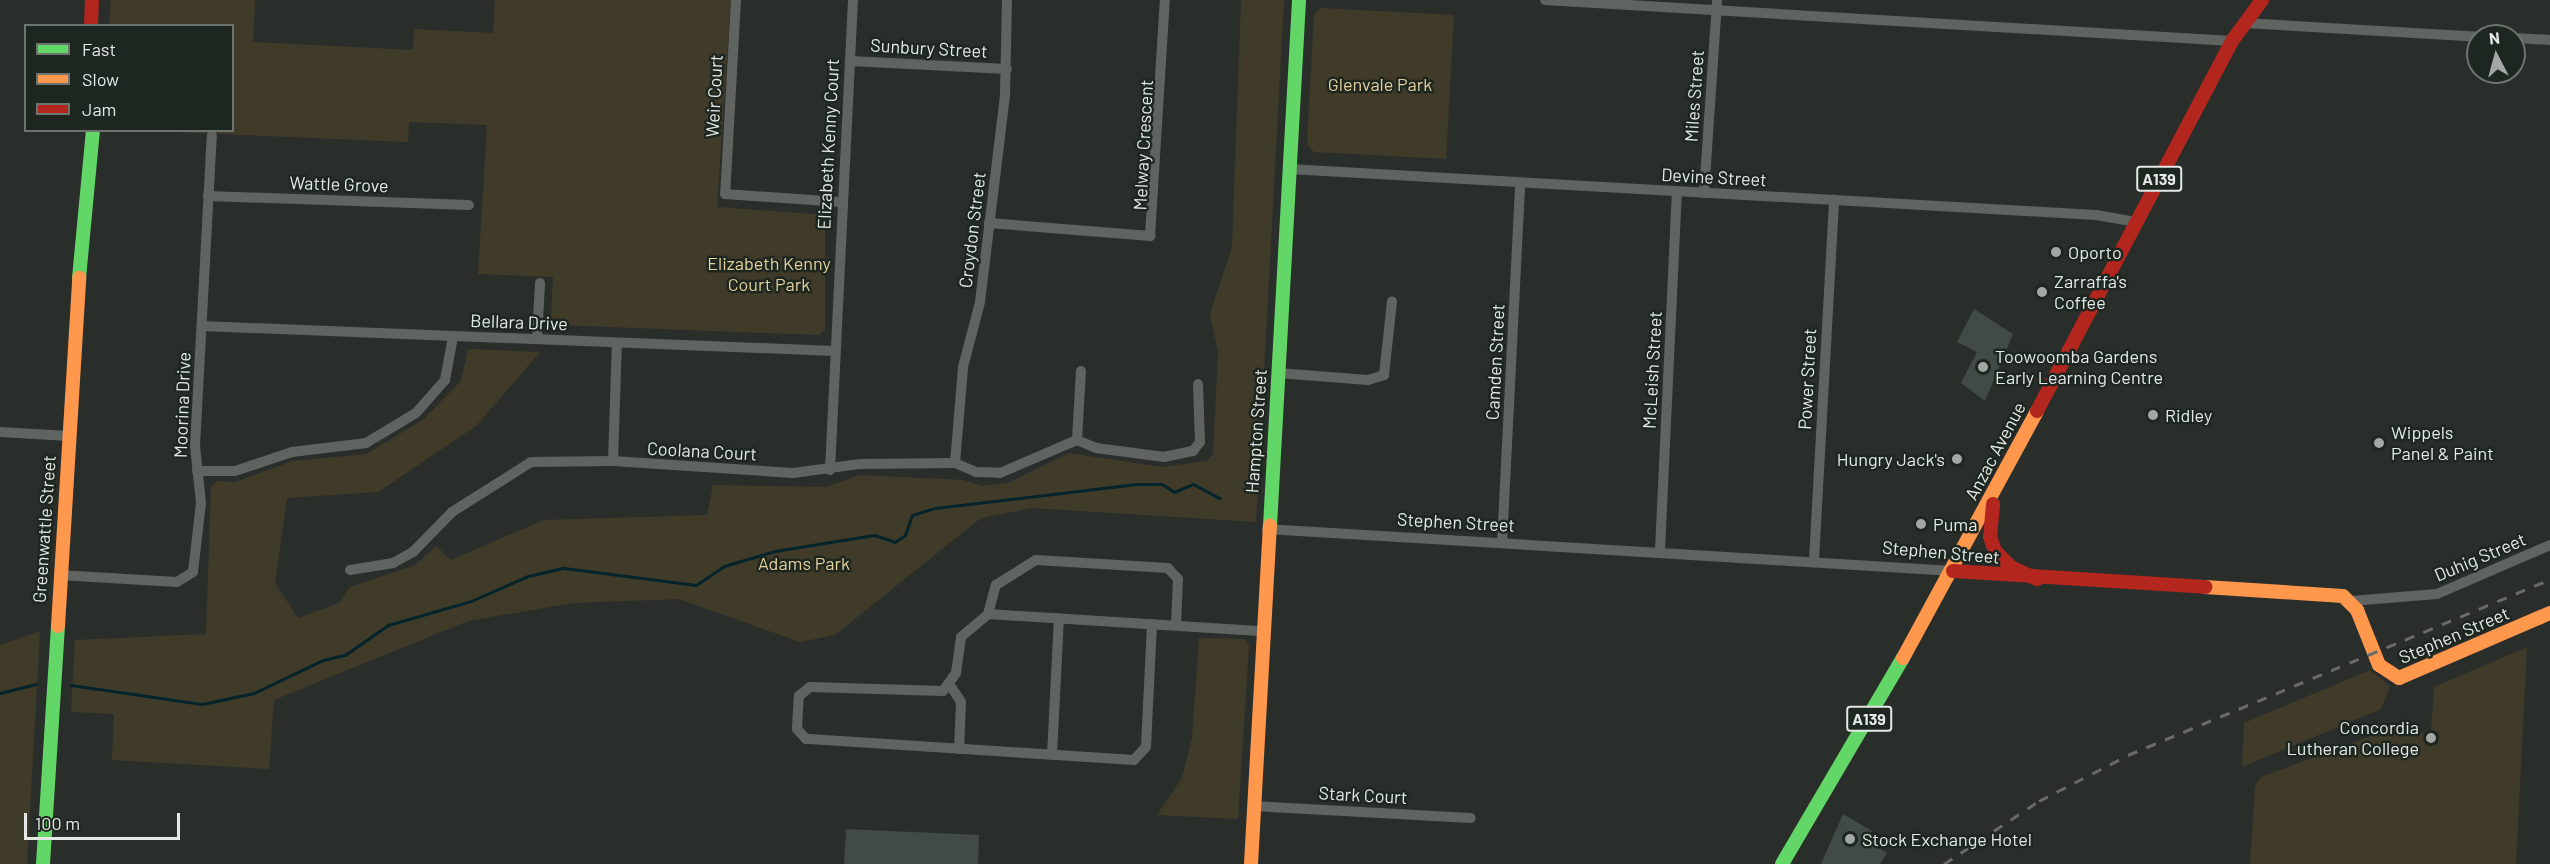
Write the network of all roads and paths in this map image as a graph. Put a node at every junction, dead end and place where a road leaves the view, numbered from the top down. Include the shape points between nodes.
1 (92, 0) edge
2 (101, 0) edge
3 (736, 0) edge
4 (853, 0) edge
5 (1007, 0) edge
6 (1165, 0) edge
7 (1299, 0) edge
8 (1545, 0) edge
9 (2248, 0) edge
10 (2262, 0) edge
11 (1716, 4) edge
12 (2244, 20) junction
13 (91, 24) edge
14 (100, 24) edge
15 (2466, 35) edge
16 (2526, 39) edge
17 (2550, 40) edge
18 (2232, 41) junction
19 (850, 61) junction
20 (1007, 69) junction
21 (85, 132) edge
22 (93, 132) edge
23 (212, 135) dead end
24 (1289, 169) junction
25 (1520, 183) junction
26 (1677, 192) junction
27 (1704, 193) junction
28 (208, 196) junction
29 (86, 198) junction
30 (1834, 200) junction
31 (841, 202) junction
32 (469, 205) dead end
33 (2137, 222) junction
34 (989, 223) junction
35 (540, 283) dead end
36 (1392, 301) dead end
37 (202, 326) junction
38 (453, 337) junction
39 (537, 339) junction
40 (617, 343) junction
41 (835, 351) junction
42 (1081, 371) dead end
43 (1278, 373) junction
44 (1198, 384) dead end
45 (0, 432) edge
46 (69, 436) junction
47 (1077, 440) junction
48 (613, 461) junction
49 (955, 462) junction
50 (830, 470) junction
51 (197, 471) junction
52 (1999, 484) junction
53 (1267, 529) junction
54 (1502, 543) junction
55 (2550, 545) edge
56 (1660, 550) junction
57 (1814, 560) junction
58 (350, 570) dead end
59 (1953, 571) junction
60 (59, 575) junction
61 (2037, 579) junction
62 (2351, 601) junction
63 (2550, 613) edge
64 (988, 614) junction
65 (1059, 618) junction
66 (1152, 624) junction
67 (1176, 625) junction
68 (1262, 631) junction
69 (950, 685) junction
70 (959, 749) junction
71 (1052, 755) junction
72 (1254, 806) junction
73 (1471, 818) dead end
74 (43, 864) edge
75 (1251, 864) edge
76 (1782, 864) edge

1 - 13 main road
2 - 14 main road
3 - 31 street, Weir Court via 725,194
4 - 19 street, Elizabeth Kenny Court
5 - 20 street, Croydon Street
6 - 34 street, Melway Crescent via 1150,236
7 - 24 main road, Hampton Street
8 - 11 street
9 - 12 main road, Anzac Avenue / A139
10 - 12 main road, Anzac Avenue / A139
11 - 18 street
11 - 27 street, Miles Street
12 - 15 street
12 - 18 main road, Anzac Avenue / A139
16 - 17 street
18 - 33 main road, Anzac Avenue / A139
19 - 20 street, Sunbury Street
19 - 31 street, Elizabeth Kenny Court
20 - 34 street, Croydon Street
21 - 29 main road, Greenwattle Street
22 - 29 main road, Greenwattle Street
23 - 28 street, Moorina Drive
24 - 25 street, Devine Street
24 - 43 main road, Hampton Street
25 - 26 street, Devine Street
25 - 54 street, Camden Street
26 - 27 street, Devine Street
26 - 56 street, McLeish Street
27 - 30 street, Devine Street
28 - 32 street, Wattle Grove
28 - 37 street, Moorina Drive
29 - 46 main road, Greenwattle Street
30 - 33 street, Devine Street via 2096,215
30 - 57 street, Power Street
31 - 41 street, Elizabeth Kenny Court
33 - 52 main road, Anzac Avenue / A139
34 - 49 street, Croydon Street via 980,303 963,368
35 - 39 street
36 - 43 street via 1384,375 1368,380
37 - 38 street, Bellara Drive
37 - 51 street, Moorina Drive
38 - 39 street, Bellara Drive
38 - 51 street via 446,380 416,413 366,443 292,452 235,471
39 - 40 street, Bellara Drive
40 - 41 street, Bellara Drive
40 - 48 street
41 - 50 street, Elizabeth Kenny Court
42 - 47 street
43 - 53 main road, Hampton Street
44 - 47 street via 1200,442 1192,451 1164,457 1096,448
45 - 46 street
46 - 60 main road, Greenwattle Street
47 - 49 street, Coolana Court via 1000,473 976,472
48 - 50 street, Coolana Court
48 - 58 street, Coolana Court via 531,462 452,512 413,552 393,563
49 - 50 street, Coolana Court via 860,464
51 - 60 street, Moorina Drive via 197,556 188,579
52 - 59 main road, Anzac Avenue / A139
52 - 61 main road via 1991,512 1994,548 2011,567
53 - 54 street, Stephen Street
53 - 68 main road, Hampton Street
54 - 56 street, Stephen Street
55 - 62 street, Duhig Street via 2437,594
56 - 57 street, Stephen Street
57 - 59 street, Stephen Street
59 - 61 main road, Stephen Street
59 - 76 main road, Anzac Avenue / A139
60 - 74 main road, Greenwattle Street
61 - 62 main road, Stephen Street via 2331,594
62 - 63 main road, Stephen Street via 2379,665 2392,676 2406,677
64 - 65 street
64 - 67 street via 996,585 1029,560 1168,568 1178,579
64 - 69 street via 961,637
65 - 66 street
65 - 71 street
66 - 67 street
66 - 71 street via 1142,756
67 - 68 street
68 - 72 main road, Hampton Street
69 - 70 street via 961,702
69 - 70 street via 928,694 810,687 799,696 797,729 806,739
70 - 71 street
72 - 73 street, Stark Court
72 - 75 main road, Hampton Street

